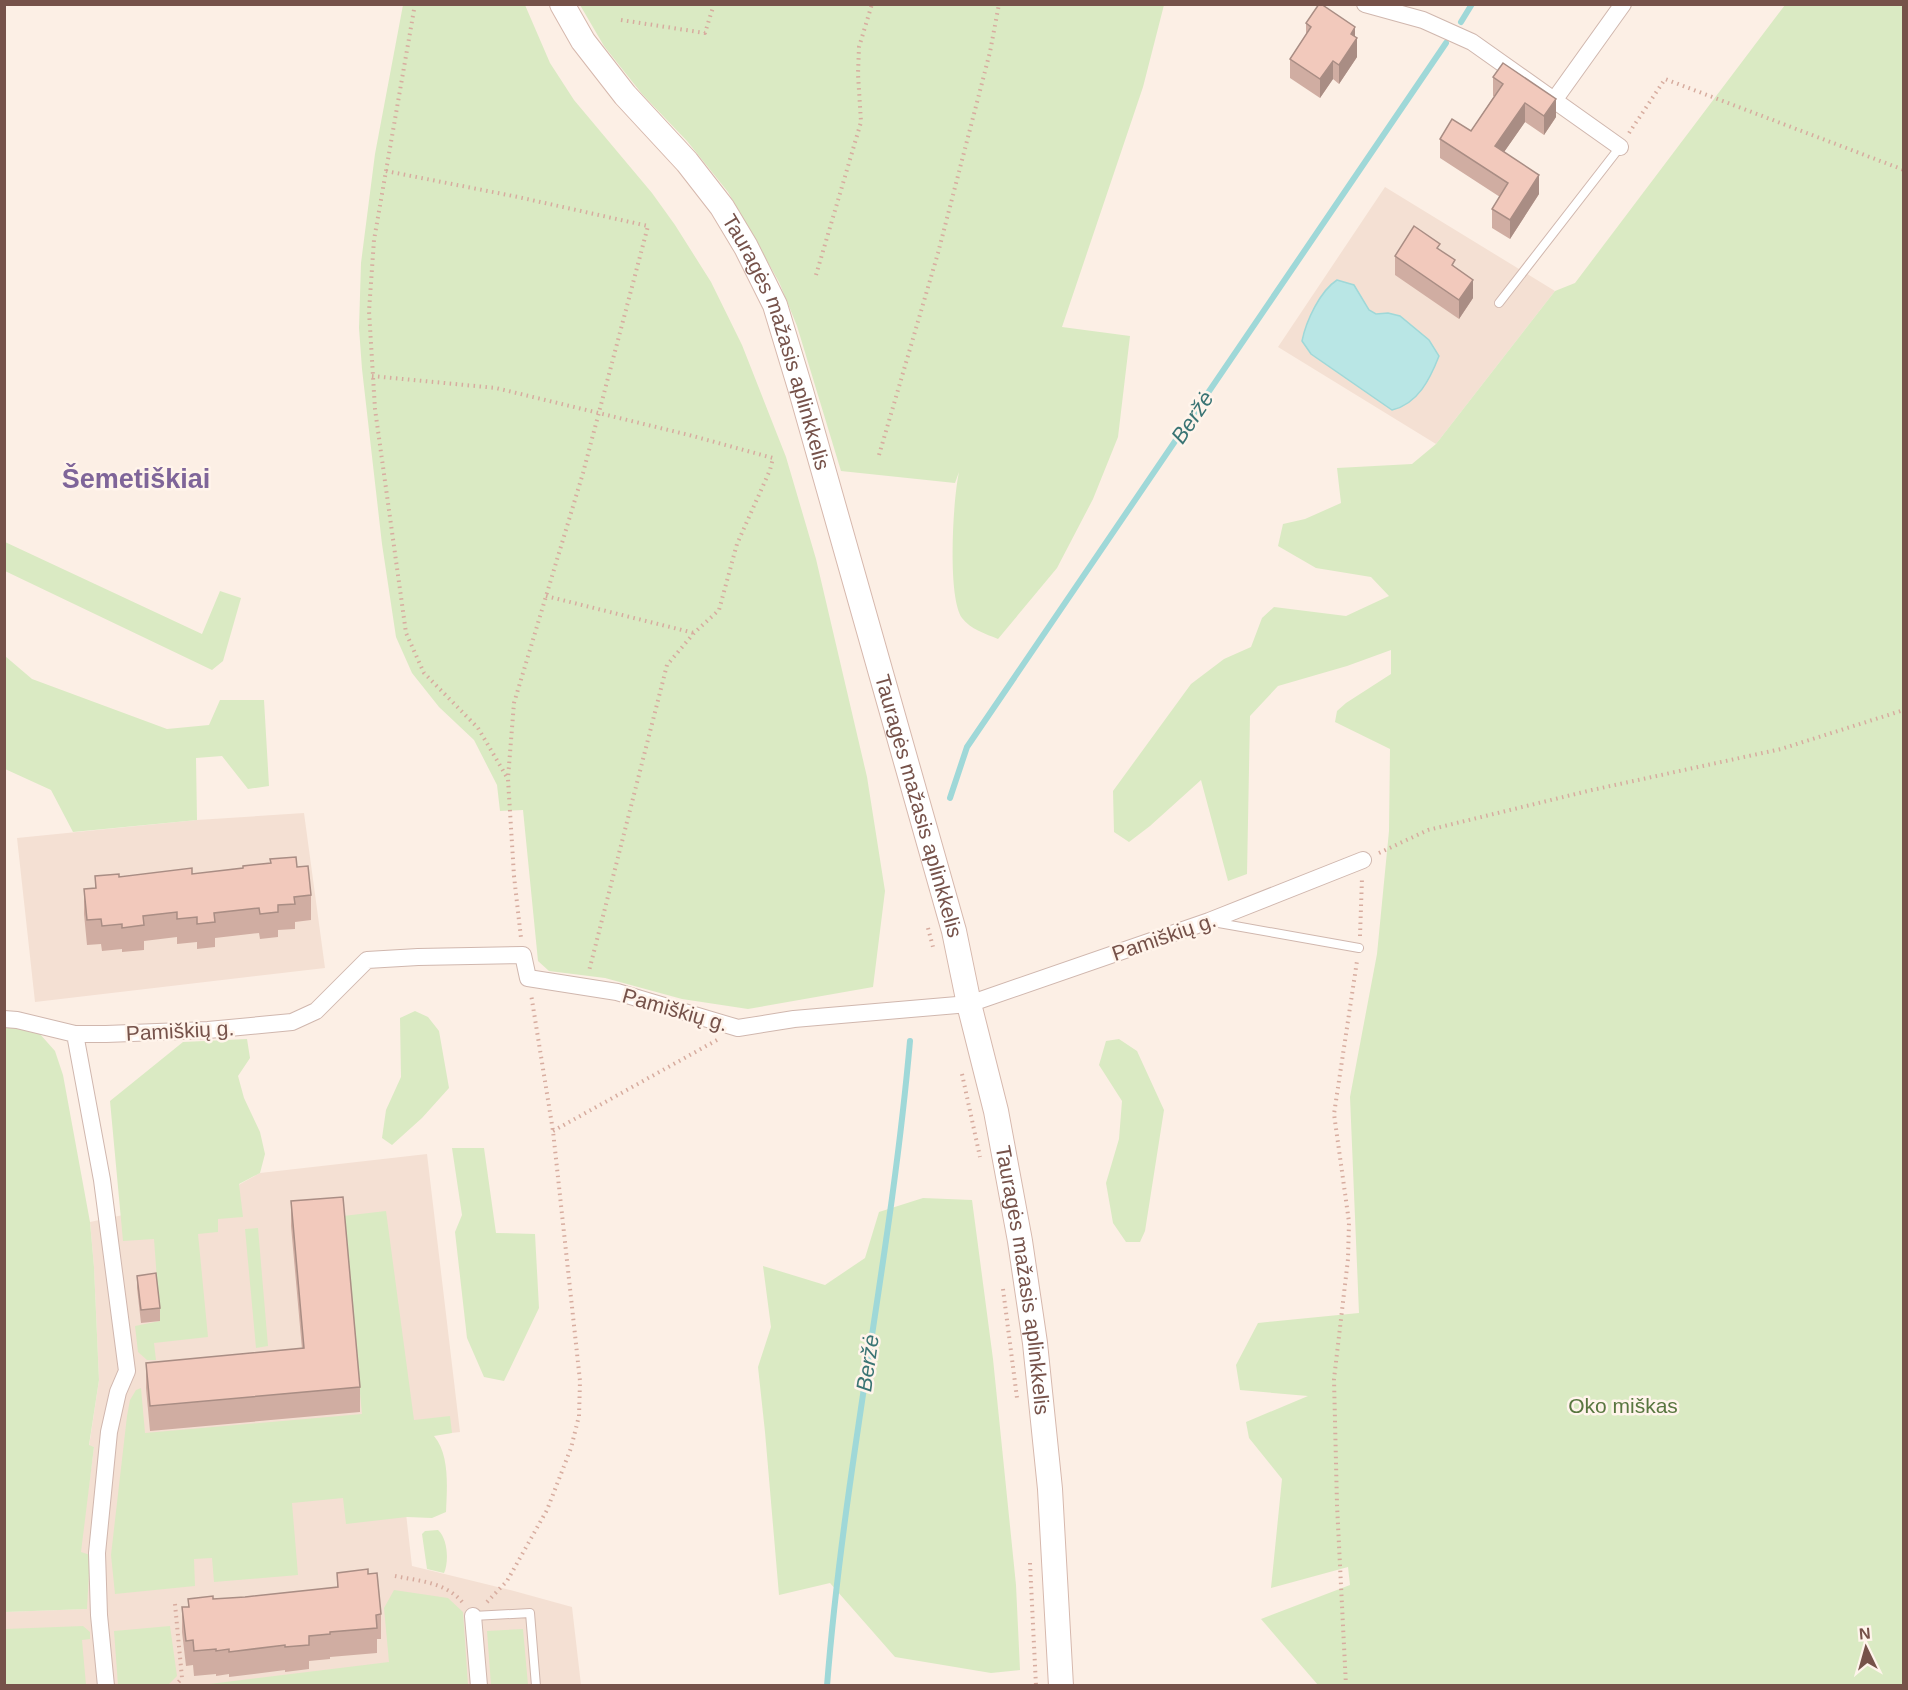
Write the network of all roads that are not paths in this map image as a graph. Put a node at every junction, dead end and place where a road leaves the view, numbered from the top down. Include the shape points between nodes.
1 (562, 4) edge
2 (1365, 4) edge
3 (1623, 4) edge
4 (1555, 99) junction
5 (1620, 147) joint
6 (1499, 303) dead end
7 (1363, 860) road end
8 (1209, 921) junction
9 (1359, 948) road end
10 (969, 1004) junction
11 (4, 1019) edge
12 (75, 1034) junction
13 (473, 1616) joint
14 (106, 1686) edge
15 (479, 1686) edge
16 (536, 1686) edge
17 (1061, 1686) edge

1 - 10 main road, Tauragės mažasis aplinkkelis via 583,41 625,95 687,162 722,207 775,305 954,931
2 - 4 street via 1423,20 1472,42
3 - 4 street
4 - 5 street
5 - 6 lane
7 - 8 street, Pamiškių g.
8 - 9 lane
8 - 10 street, Pamiškių g.
10 - 12 street, Pamiškių g. via 794,1019 738,1028 585,986 528,978 523,956 418,957 367,960 316,1011 292,1022 208,1030
10 - 17 main road, Tauragės mažasis aplinkkelis via 996,1111 1035,1344 1050,1489
11 - 12 street, Pamiškių g.
12 - 14 street via 102,1180 128,1371 118,1392 109,1432 97,1552
13 - 15 street
13 - 16 lane via 530,1613

